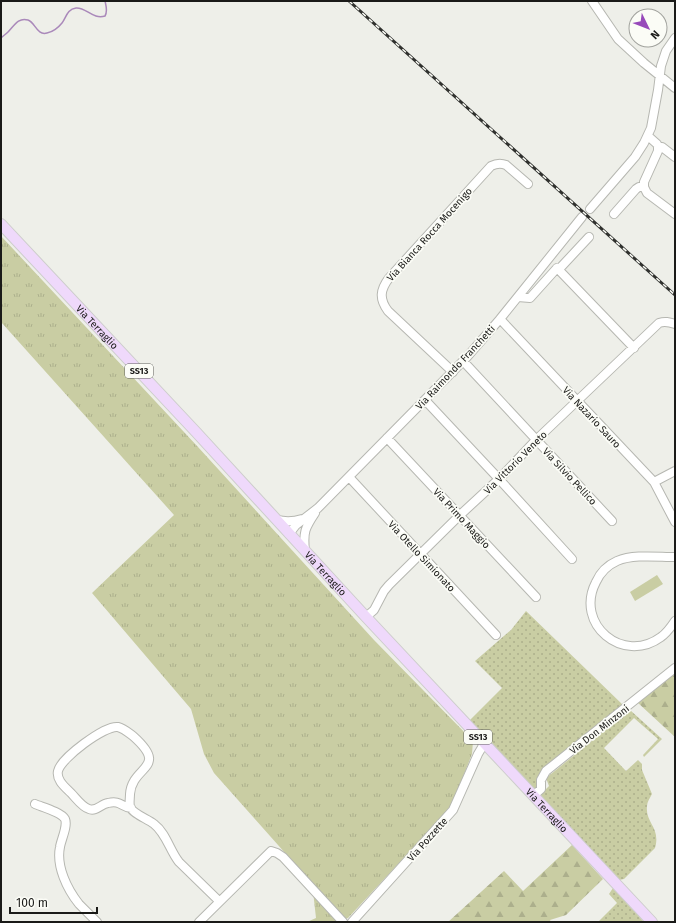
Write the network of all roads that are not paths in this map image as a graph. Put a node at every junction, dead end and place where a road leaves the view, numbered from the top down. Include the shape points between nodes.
1 (592, 1) edge
2 (675, 38) edge
3 (659, 75) junction
4 (675, 88) edge
5 (648, 136) junction
6 (658, 146) junction
7 (675, 157) edge
8 (528, 184) dead end
9 (644, 187) junction
10 (590, 209) dead end
11 (614, 214) dead end
12 (675, 214) edge
13 (582, 217) dead end
14 (1, 224) edge
15 (589, 237) dead end
16 (557, 268) junction
17 (518, 297) junction
18 (500, 319) junction
19 (675, 324) edge
20 (634, 348) junction
21 (463, 361) junction
22 (453, 372) junction
23 (425, 400) junction
24 (578, 401) junction
25 (387, 438) junction
26 (536, 440) junction
27 (675, 471) edge
28 (349, 477) junction
29 (499, 479) junction
30 (654, 482) junction
31 (460, 516) junction
32 (277, 520) junction
33 (612, 521) dead end
34 (306, 522) junction
35 (675, 522) edge
36 (290, 534) junction
37 (305, 551) junction
38 (420, 554) junction
39 (675, 557) edge
40 (572, 559) dead end
41 (536, 597) dead end
42 (366, 617) junction
43 (675, 621) edge
44 (496, 635) dead end
45 (675, 668) edge
46 (484, 744) junction
47 (534, 796) junction
48 (35, 804) dead end
49 (131, 808) junction
50 (219, 901) junction
51 (97, 922) edge
52 (199, 922) edge
53 (343, 922) edge
54 (352, 922) edge
55 (652, 922) edge

1 - 3 street via 618,39
2 - 3 street via 666,51
3 - 4 street
3 - 5 street
5 - 6 street
5 - 10 street via 635,157
6 - 7 street
6 - 9 street
8 - 22 street, Via Bianca Rocca Mocenigo via 506,165 491,166 389,278 382,290 383,305 388,311
9 - 11 street via 636,189
9 - 12 street via 647,193
13 - 17 street, Via Raimondo Franchetti
14 - 32 main road, Via Terraglio / SS13
15 - 16 street via 561,267
16 - 17 street via 530,298
16 - 20 street
17 - 18 street, Via Raimondo Franchetti
18 - 21 street, Via Raimondo Franchetti
18 - 24 street, Via Nazario Sauro
19 - 20 street, Via Vittorio Veneto via 667,321 659,323
20 - 24 street, Via Vittorio Veneto
21 - 22 street, Via Raimondo Franchetti
21 - 26 street, Via Silvio Pellico
22 - 23 street, Via Raimondo Franchetti
23 - 25 street, Via Raimondo Franchetti
23 - 29 street
24 - 26 street, Via Vittorio Veneto
24 - 30 street, Via Nazario Sauro
25 - 28 street, Via Raimondo Franchetti
25 - 31 street, Via Primo Maggio
26 - 29 street, Via Vittorio Veneto
26 - 33 street, Via Silvio Pellico
27 - 30 street
28 - 34 street, Via Raimondo Franchetti
28 - 38 street, Via Otello Simionato
29 - 31 street, Via Vittorio Veneto
29 - 40 street
30 - 35 street, Via Nazario Sauro
31 - 38 street, Via Vittorio Veneto
31 - 41 street, Via Primo Maggio
32 - 34 street
32 - 36 main road, Via Terraglio / SS13
34 - 36 street, Via Raimondo Franchetti via 302,529
34 - 37 street, Via Raimondo Franchetti
36 - 37 main road, Via Terraglio / SS13
37 - 42 main road, Via Terraglio / SS13
38 - 42 street, Via Vittorio Veneto via 389,585 374,610
38 - 44 street, Via Otello Simionato
39 - 43 street via 626,558 613,563 597,578 590,600 592,617 599,628 608,638 624,645 651,643 666,633
42 - 46 main road, Via Terraglio / SS13
45 - 47 street, Via Don Minzoni via 546,771 541,780 541,789
46 - 47 main road, Via Terraglio / SS13
46 - 54 street, Via Pozzette via 453,810
47 - 55 main road, Via Terraglio / SS13
48 - 51 street via 59,814 64,819 66,826 59,855 61,868 72,894
49 - 49 street via 131,786 150,758 148,752 123,729 117,727 105,731 87,741 64,760 58,770 61,784 88,809 97,809 103,804 113,802
49 - 50 street via 161,831 179,862
50 - 52 street
50 - 53 street via 271,851 277,852

